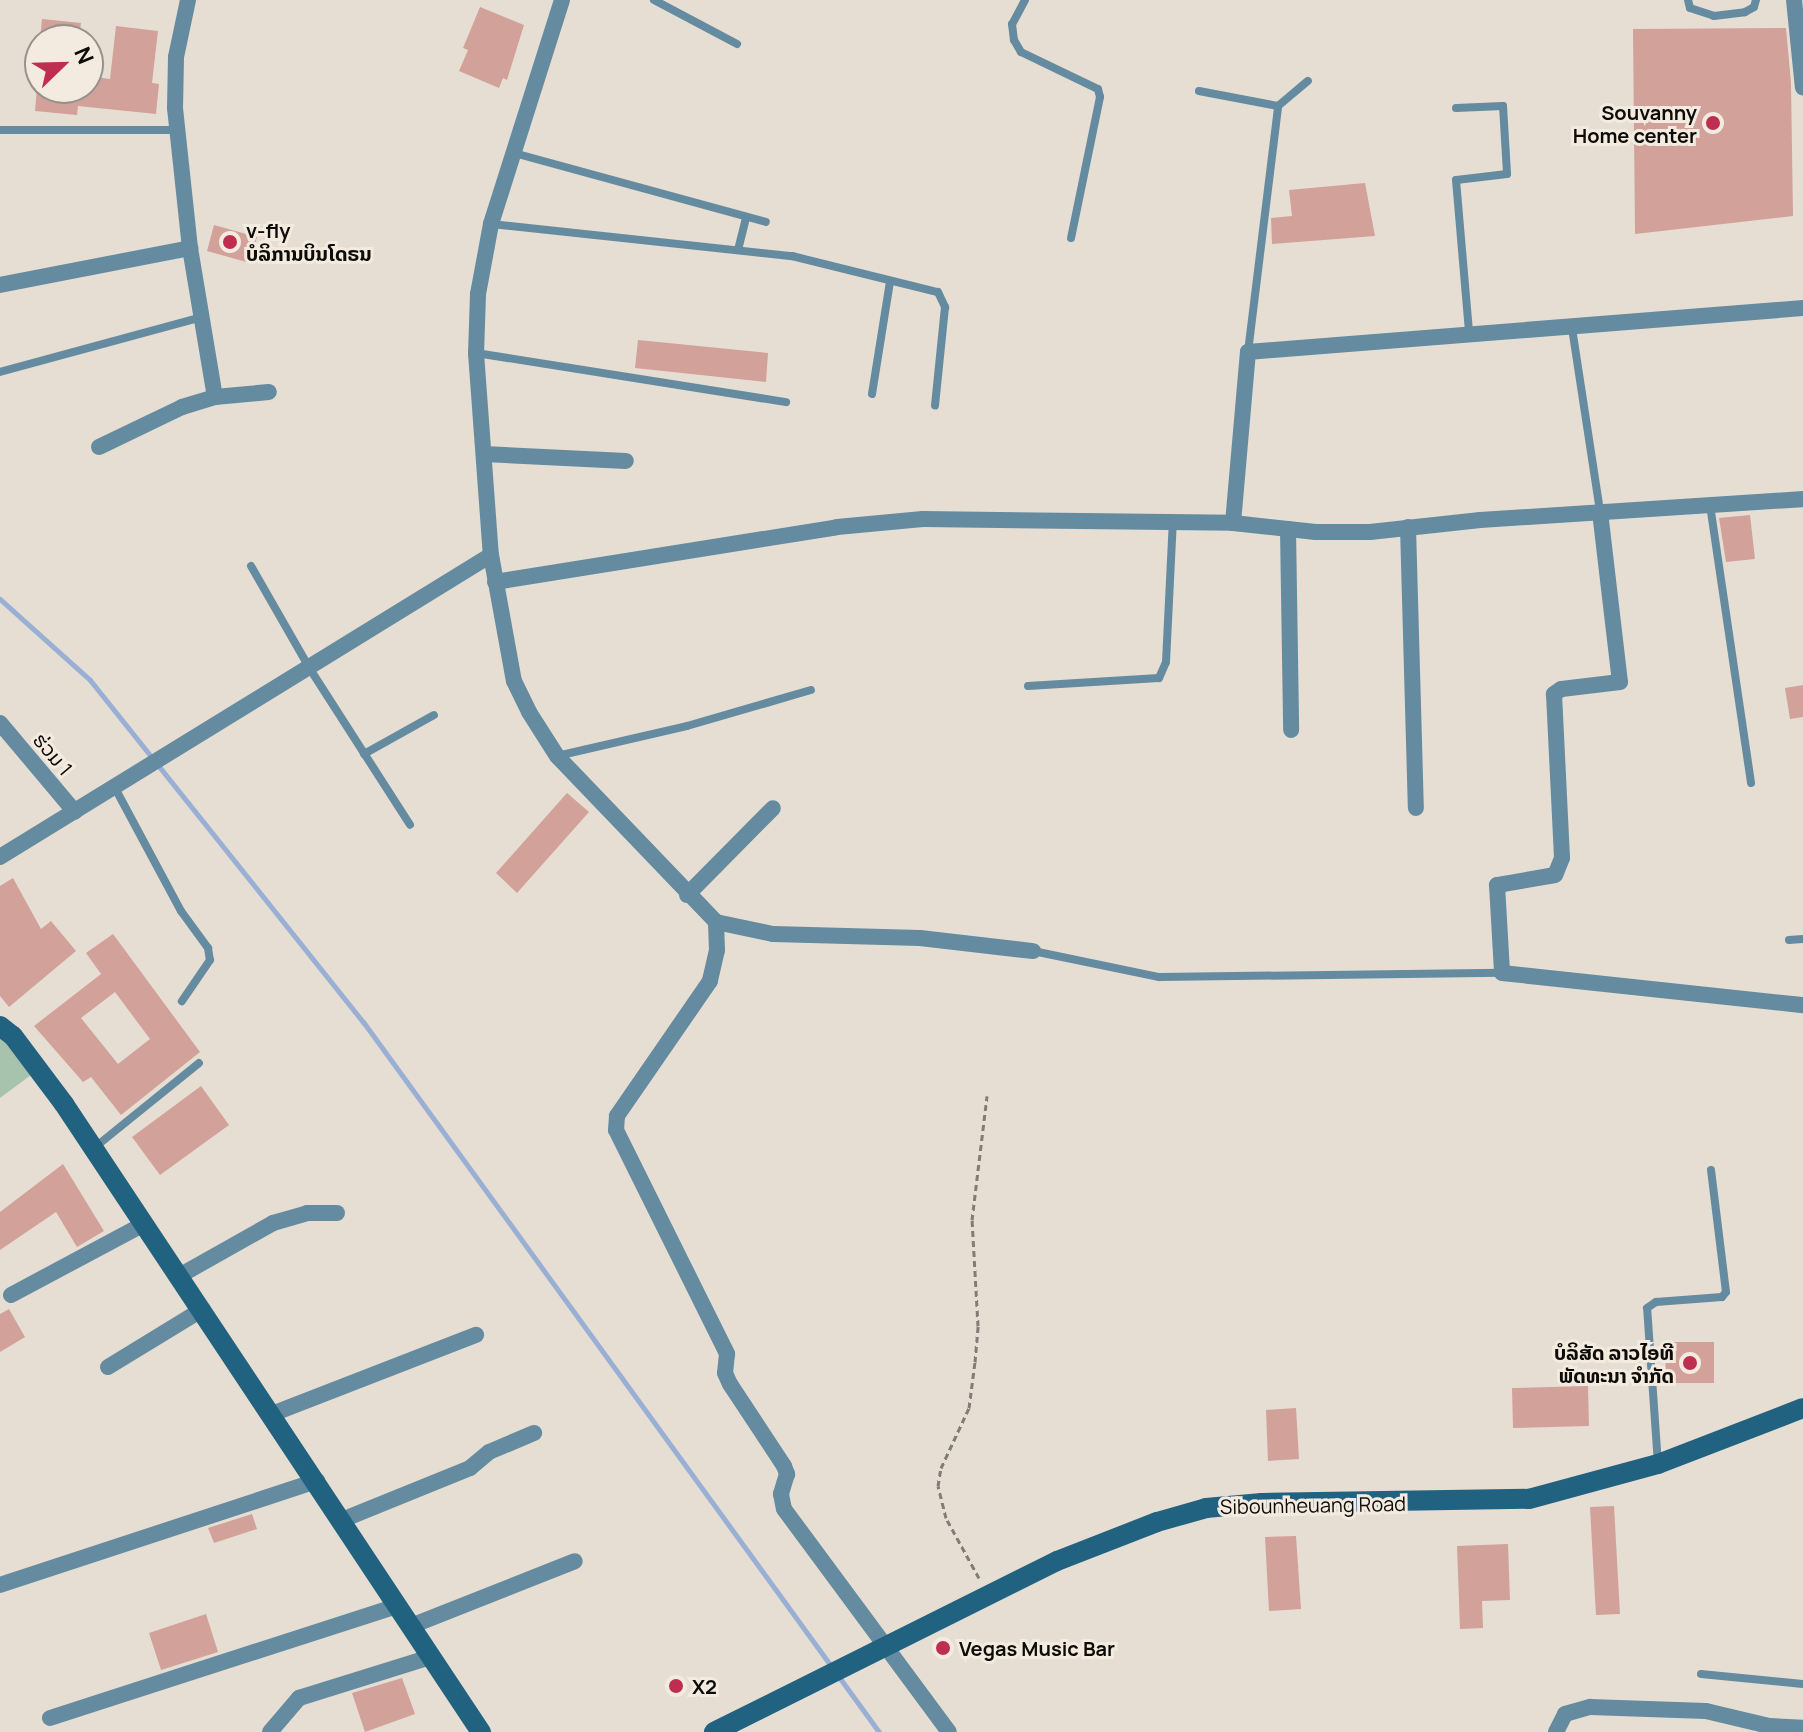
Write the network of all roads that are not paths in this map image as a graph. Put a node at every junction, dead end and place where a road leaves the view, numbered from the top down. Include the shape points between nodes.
1 (188, 0) edge
2 (562, 0) edge
3 (654, 0) edge
4 (1025, 0) edge
5 (1688, 0) edge
6 (1756, 0) edge
7 (1794, 0) edge
8 (737, 44) dead end
9 (1308, 81) dead end
10 (1803, 88) edge
11 (1199, 91) dead end
12 (1278, 106) junction
13 (1456, 108) dead end
14 (0, 130) edge
15 (177, 130) junction
16 (514, 153) junction
17 (746, 218) junction
18 (766, 222) dead end
19 (491, 224) junction
20 (1071, 238) dead end
21 (190, 248) junction
22 (738, 250) junction
23 (890, 282) junction
24 (0, 285) edge
25 (1803, 308) edge
26 (202, 317) junction
27 (1572, 328) junction
28 (1469, 332) junction
29 (1248, 352) junction
30 (476, 353) junction
31 (0, 372) edge
32 (269, 392) dead end
33 (872, 394) dead end
34 (215, 397) junction
35 (786, 402) dead end
36 (935, 405) dead end
37 (99, 447) dead end
38 (484, 454) junction
39 (626, 461) dead end
40 (1803, 499) edge
41 (1710, 505) junction
42 (1600, 512) junction
43 (1173, 521) junction
44 (1233, 523) junction
45 (1408, 527) junction
46 (1288, 529) junction
47 (491, 555) junction
48 (251, 566) dead end
49 (495, 582) junction
50 (310, 669) junction
51 (1028, 686) dead end
52 (811, 690) dead end
53 (434, 715) dead end
54 (0, 723) edge
55 (1291, 730) dead end
56 (364, 754) junction
57 (557, 756) junction
58 (1751, 783) dead end
59 (115, 788) junction
60 (773, 808) dead end
61 (1416, 808) dead end
62 (75, 812) junction
63 (410, 825) dead end
64 (0, 857) edge
65 (687, 895) junction
66 (716, 922) junction
67 (1803, 939) edge
68 (1789, 940) dead end
69 (1033, 951) joint
70 (1502, 973) junction
71 (182, 1001) dead end
72 (1803, 1005) edge
73 (0, 1026) edge
74 (199, 1063) dead end
75 (93, 1148) junction
76 (1711, 1170) dead end
77 (337, 1213) dead end
78 (144, 1224) junction
79 (179, 1276) junction
80 (11, 1295) dead end
81 (203, 1309) junction
82 (476, 1335) dead end
83 (108, 1367) dead end
84 (1803, 1408) edge
85 (272, 1414) junction
86 (534, 1433) dead end
87 (1658, 1464) junction
88 (317, 1481) junction
89 (342, 1520) junction
90 (575, 1561) dead end
91 (0, 1585) edge
92 (397, 1606) junction
93 (411, 1626) junction
94 (880, 1649) junction
95 (431, 1657) junction
96 (1701, 1674) dead end
97 (1803, 1684) edge
98 (50, 1718) dead end
99 (1803, 1728) edge
100 (1769, 1729) edge
101 (270, 1732) edge
102 (481, 1732) edge
103 (714, 1732) edge
104 (949, 1732) edge
105 (1556, 1732) edge

1 - 15 street via 176,57
2 - 16 street
3 - 8 lane
4 - 20 lane via 1012,24 1021,52 1098,89 1100,97
5 - 6 lane via 1690,8 1714,16 1745,12
7 - 10 street
9 - 12 lane
11 - 12 lane
12 - 29 lane
13 - 28 lane via 1503,106 1507,174 1456,180
14 - 15 lane
15 - 21 street
16 - 17 lane
16 - 19 street
17 - 18 lane
17 - 22 lane
19 - 22 lane
19 - 30 street via 478,294
21 - 24 street
21 - 26 street
22 - 23 lane via 792,256
23 - 33 lane
23 - 36 lane via 942,297
25 - 27 street
26 - 31 lane
26 - 34 street
27 - 28 street
27 - 42 lane
28 - 29 street
29 - 44 street
30 - 35 lane
30 - 38 street
32 - 34 street
34 - 37 street
38 - 39 street
38 - 47 street
40 - 41 street
41 - 42 street
41 - 58 lane
42 - 45 street
42 - 70 street via 1620,682 1554,694 1562,858 1555,875 1497,885
43 - 44 street
43 - 49 street via 923,519 837,527
43 - 51 lane via 1166,662 1159,678
44 - 46 street
45 - 46 street via 1370,532
45 - 61 street
46 - 55 street
47 - 49 street
47 - 50 street
48 - 50 lane
49 - 57 street via 514,681
50 - 56 lane
50 - 59 street
52 - 57 lane
53 - 56 lane
54 - 62 street, ຮ່ວມ 1
56 - 63 lane
57 - 65 street
59 - 62 street
59 - 71 lane via 181,911 208,948 210,960
60 - 65 street
62 - 64 street
65 - 66 street
66 - 69 street via 773,934 920,938
66 - 94 street via 710,981 617,1116 616,1130 727,1354 730,1384 784,1466 784,1509
67 - 68 lane
69 - 70 lane via 1159,977
70 - 72 street
73 - 75 street via 13,1036
74 - 75 lane
75 - 78 street
76 - 87 lane via 1726,1292 1722,1297 1662,1301 1647,1308
77 - 79 street via 307,1213 273,1223
78 - 79 street
78 - 80 street
79 - 81 street
81 - 83 street
81 - 85 street
82 - 85 street
84 - 87 street, Sibounheuang Road
85 - 88 street
86 - 89 street via 489,1452 470,1468
87 - 94 street, Sibounheuang Road via 1529,1499 1206,1508 1077,1553
88 - 89 street
88 - 91 street
89 - 92 street
90 - 93 street
92 - 93 street
92 - 98 street
93 - 95 street
94 - 103 street, Sibounheuang Road
94 - 104 street
95 - 101 street via 299,1698
95 - 102 street
96 - 97 lane
99 - 100 street
100 - 105 street via 1706,1711 1590,1707 1565,1714

